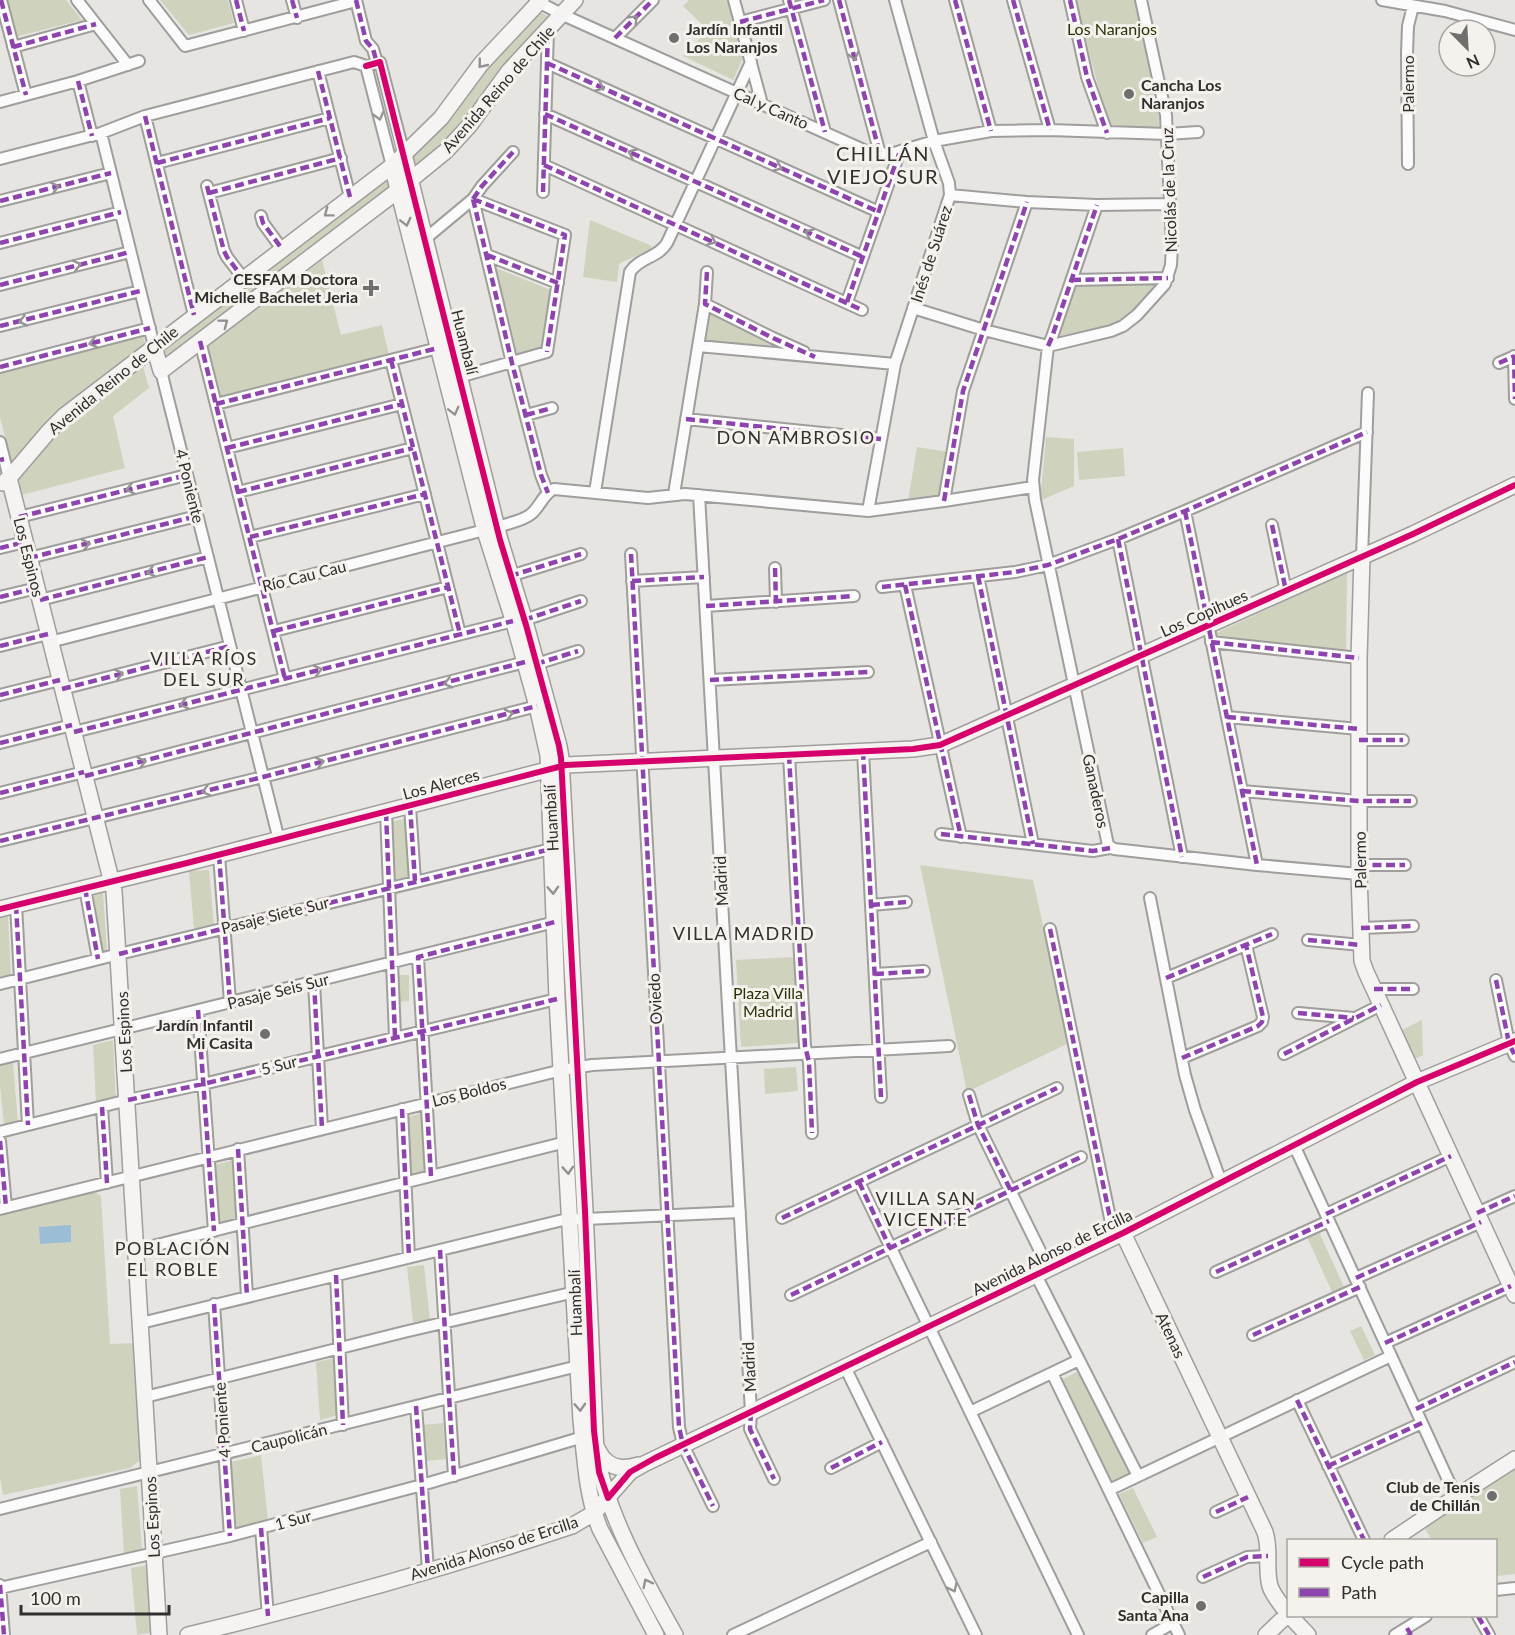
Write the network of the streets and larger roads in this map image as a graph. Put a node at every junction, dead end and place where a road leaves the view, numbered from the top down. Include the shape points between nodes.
1 (1, 0) edge
2 (77, 0) edge
3 (149, 0) edge
4 (236, 0) edge
5 (292, 0) edge
6 (575, 0) edge
7 (653, 0) edge
8 (734, 0) edge
9 (824, 0) edge
10 (838, 0) edge
11 (895, 0) edge
12 (955, 0) edge
13 (1013, 0) edge
14 (1070, 0) edge
15 (1141, 0) edge
16 (1382, 0) edge
17 (356, 1) edge
18 (538, 1) edge
19 (790, 5) edge
20 (1413, 6) junction
21 (563, 15) junction
22 (297, 18) junction
23 (740, 22) junction
24 (96, 24) junction
25 (548, 30) junction
26 (1515, 30) edge
27 (244, 31) junction
28 (615, 38) junction
29 (13, 47) junction
30 (140, 61) dead end
31 (751, 62) junction
32 (547, 63) junction
33 (367, 64) junction
34 (128, 65) junction
35 (318, 71) junction
36 (78, 81) junction
37 (737, 92) junction
38 (26, 95) junction
39 (0, 102) edge
40 (762, 104) junction
41 (545, 114) junction
42 (145, 116) junction
43 (330, 118) junction
44 (1050, 130) junction
45 (991, 131) junction
46 (825, 132) junction
47 (1198, 132) dead end
48 (1107, 133) junction
49 (96, 134) junction
50 (1167, 134) junction
51 (716, 139) junction
52 (934, 141) junction
53 (900, 151) junction
54 (513, 152) dead end
55 (404, 154) junction
56 (880, 154) junction
57 (340, 158) junction
58 (0, 159) edge
59 (157, 162) junction
60 (1408, 164) dead end
61 (544, 165) junction
62 (392, 166) junction
63 (111, 174) junction
64 (696, 182) junction
65 (404, 185) junction
66 (543, 192) dead end
67 (950, 195) junction
68 (350, 197) junction
69 (473, 199) junction
70 (0, 201) edge
71 (1027, 202) junction
72 (1169, 204) junction
73 (1097, 205) junction
74 (120, 212) junction
75 (879, 212) junction
76 (261, 216) dead end
77 (676, 225) junction
78 (425, 239) junction
79 (0, 243) edge
80 (282, 249) junction
81 (130, 252) junction
82 (486, 255) junction
83 (863, 257) junction
84 (707, 272) dead end
85 (243, 278) junction
86 (1168, 278) junction
87 (1072, 280) junction
88 (558, 282) junction
89 (0, 285) edge
90 (140, 291) junction
91 (847, 302) junction
92 (705, 304) junction
93 (913, 308) junction
94 (862, 310) dead end
95 (194, 315) junction
96 (0, 326) edge
97 (150, 328) junction
98 (984, 330) junction
99 (200, 341) junction
100 (154, 346) junction
101 (698, 346) junction
102 (1048, 346) junction
103 (438, 348) junction
104 (1514, 356) edge
105 (815, 357) junction
106 (391, 360) junction
107 (512, 363) junction
108 (1499, 363) dead end
109 (895, 364) junction
110 (0, 367) edge
111 (161, 371) junction
112 (459, 377) junction
113 (1368, 393) dead end
114 (1515, 399) edge
115 (216, 404) junction
116 (402, 404) junction
117 (552, 408) dead end
118 (526, 415) junction
119 (686, 419) junction
120 (1366, 432) junction
121 (881, 439) junction
122 (0, 442) edge
123 (227, 448) junction
124 (413, 448) junction
125 (2, 459) edge
126 (187, 475) junction
127 (5, 481) edge
128 (1515, 485) edge
129 (1033, 487) junction
130 (238, 492) junction
131 (595, 492) junction
132 (548, 493) junction
133 (425, 494) junction
134 (674, 494) junction
135 (699, 495) junction
136 (944, 501) junction
137 (868, 511) junction
138 (1185, 511) junction
139 (197, 516) junction
140 (19, 517) junction
141 (1272, 525) dead end
142 (491, 529) junction
143 (250, 537) junction
144 (1118, 539) junction
145 (25, 542) junction
146 (437, 542) junction
147 (0, 548) edge
148 (581, 554) dead end
149 (631, 554) dead end
150 (208, 557) junction
151 (1362, 557) junction
152 (29, 558) junction
153 (1048, 565) junction
154 (775, 568) dead end
155 (510, 576) junction
156 (978, 576) junction
157 (704, 577) junction
158 (632, 581) junction
159 (904, 585) junction
160 (262, 587) junction
161 (448, 587) junction
162 (882, 587) dead end
163 (1286, 591) junction
164 (38, 594) junction
165 (854, 596) dead end
166 (0, 597) edge
167 (218, 598) junction
168 (581, 602) dead end
169 (776, 602) junction
170 (706, 606) junction
171 (519, 620) junction
172 (1208, 626) junction
173 (274, 631) junction
174 (460, 634) junction
175 (49, 638) junction
176 (1211, 642) junction
177 (0, 646) edge
178 (230, 646) junction
179 (578, 651) dead end
180 (1141, 656) junction
181 (1359, 658) junction
182 (530, 663) junction
183 (868, 672) dead end
184 (285, 679) junction
185 (710, 680) junction
186 (61, 684) junction
187 (1073, 686) junction
188 (241, 690) junction
189 (0, 694) edge
190 (537, 706) junction
191 (1007, 716) junction
192 (1227, 717) junction
193 (73, 729) junction
194 (252, 733) junction
195 (1359, 735) junction
196 (1403, 740) dead end
197 (0, 743) edge
198 (940, 745) junction
199 (898, 750) joint
200 (863, 751) junction
201 (789, 754) junction
202 (714, 758) junction
203 (642, 761) junction
204 (556, 768) junction
205 (85, 774) junction
206 (263, 777) junction
207 (1242, 791) junction
208 (0, 793) edge
209 (1359, 801) junction
210 (1411, 801) dead end
211 (410, 806) junction
212 (386, 812) junction
213 (96, 818) junction
214 (941, 834) dead end
215 (961, 837) junction
216 (279, 840) junction
217 (0, 841) edge
218 (1033, 844) junction
219 (1110, 848) junction
220 (551, 849) junction
221 (219, 855) junction
222 (1182, 856) junction
223 (1257, 865) junction
224 (1405, 865) dead end
225 (1359, 870) junction
226 (112, 881) junction
227 (415, 881) junction
228 (85, 888) junction
229 (389, 888) junction
230 (1150, 898) dead end
231 (906, 902) dead end
232 (16, 905) junction
233 (872, 905) junction
234 (0, 909) edge
235 (555, 922) junction
236 (1413, 926) dead end
237 (224, 928) junction
238 (1361, 928) junction
239 (1050, 929) dead end
240 (1272, 934) dead end
241 (1308, 940) dead end
242 (1246, 945) junction
243 (1361, 945) junction
244 (119, 954) junction
245 (418, 957) junction
246 (98, 959) junction
247 (392, 963) junction
248 (924, 971) dead end
249 (875, 974) junction
250 (1166, 978) junction
251 (20, 979) junction
252 (1496, 980) dead end
253 (314, 982) junction
254 (0, 984) edge
255 (1374, 989) junction
256 (1413, 989) dead end
257 (558, 999) junction
258 (230, 1002) junction
259 (1381, 1005) junction
260 (198, 1010) junction
261 (1298, 1012) dead end
262 (1354, 1018) junction
263 (123, 1028) junction
264 (423, 1031) junction
265 (395, 1037) junction
266 (949, 1046) dead end
267 (1513, 1047) edge
268 (879, 1050) junction
269 (24, 1053) junction
270 (807, 1054) junction
271 (1284, 1054) dead end
272 (318, 1055) junction
273 (731, 1057) junction
274 (1182, 1058) junction
275 (0, 1059) edge
276 (659, 1062) junction
277 (570, 1069) junction
278 (1417, 1082) junction
279 (204, 1084) junction
280 (1056, 1088) dead end
281 (969, 1095) dead end
282 (881, 1097) dead end
283 (128, 1100) junction
284 (427, 1103) junction
285 (102, 1107) junction
286 (402, 1109) junction
287 (28, 1125) junction
288 (978, 1125) junction
289 (322, 1129) junction
290 (0, 1132) edge
291 (812, 1133) dead end
292 (0, 1142) edge
293 (566, 1142) junction
294 (1294, 1145) junction
295 (238, 1149) junction
296 (1451, 1156) junction
297 (209, 1157) junction
298 (1082, 1157) dead end
299 (431, 1176) junction
300 (132, 1177) junction
301 (859, 1182) junction
302 (1221, 1182) junction
303 (107, 1183) junction
304 (405, 1183) junction
305 (1011, 1191) junction
306 (1515, 1196) edge
307 (3, 1208) edge
308 (740, 1212) junction
309 (667, 1215) junction
310 (1479, 1217) junction
311 (578, 1218) junction
312 (782, 1218) dead end
313 (1328, 1218) junction
314 (243, 1224) junction
315 (214, 1231) junction
316 (1118, 1235) junction
317 (890, 1248) junction
318 (137, 1250) junction
319 (440, 1250) junction
320 (409, 1257) junction
321 (1042, 1272) junction
322 (1216, 1272) dead end
323 (336, 1275) junction
324 (1358, 1283) junction
325 (1513, 1290) edge
326 (574, 1292) junction
327 (791, 1295) dead end
328 (248, 1296) junction
329 (214, 1304) junction
330 (141, 1323) junction
331 (444, 1323) junction
332 (929, 1326) junction
333 (1253, 1335) dead end
334 (1385, 1343) junction
335 (339, 1348) junction
336 (1391, 1356) junction
337 (1079, 1360) junction
338 (1515, 1362) edge
339 (578, 1366) junction
340 (845, 1367) junction
341 (1052, 1373) junction
342 (220, 1378) junction
343 (145, 1397) junction
344 (449, 1399) junction
345 (1297, 1400) junction
346 (416, 1406) junction
347 (1416, 1409) junction
348 (751, 1412) junction
349 (970, 1412) junction
350 (1422, 1423) junction
351 (344, 1425) junction
352 (1219, 1436) junction
353 (589, 1440) junction
354 (882, 1442) junction
355 (683, 1445) junction
356 (225, 1454) junction
357 (1515, 1459) edge
358 (644, 1464) junction
359 (1328, 1466) junction
360 (831, 1468) dead end
361 (150, 1473) junction
362 (454, 1476) junction
363 (1137, 1476) junction
364 (774, 1479) dead end
365 (422, 1485) junction
366 (1108, 1490) junction
367 (1248, 1497) junction
368 (1456, 1497) junction
369 (608, 1498) junction
370 (713, 1506) dead end
371 (0, 1509) edge
372 (1215, 1512) dead end
373 (594, 1513) junction
374 (261, 1528) junction
375 (231, 1536) junction
376 (1364, 1539) edge
377 (1393, 1539) edge
378 (930, 1542) junction
379 (154, 1552) junction
380 (1268, 1556) junction
381 (428, 1570) junction
382 (1203, 1577) dead end
383 (0, 1587) edge
384 (1515, 1588) edge
385 (1497, 1590) edge
386 (1287, 1612) edge
387 (268, 1616) junction
388 (1287, 1617) edge
389 (1291, 1617) edge
390 (1425, 1617) edge
391 (1479, 1617) edge
392 (1173, 1623) junction
393 (1409, 1631) edge
394 (4, 1635) edge
395 (159, 1635) edge
396 (188, 1635) edge
397 (656, 1635) edge
398 (675, 1635) edge
399 (734, 1635) edge
400 (976, 1635) edge
401 (1078, 1635) edge
402 (1152, 1635) edge
403 (1179, 1635) edge
404 (1266, 1635) edge
405 (1308, 1635) edge
406 (1395, 1635) edge
407 (1490, 1635) edge

1 - 29 street
2 - 24 street
3 - 27 street via 185,46
4 - 27 street
5 - 22 street
6 - 21 street, Avenida Reino de Chile
28 -> 7 street
8 - 23 street
9 - 19 street
10 -> 56 street
11 - 52 street, Inés de Suárez
12 - 45 street
13 - 44 street
14 - 48 street via 1087,77
15 - 50 street, Nicolás de la Cruz
16 - 20 street
17 - 22 street
17 - 33 street, Huambalí via 366,41 373,49
18 - 21 street, Cal y Canto
18 -> 55 street, Avenida Reino de Chile via 481,64 441,118
19 - 23 street
19 - 46 street
20 - 26 street via 1445,10
20 - 60 street, Palermo via 1407,53
21 - 25 street, Avenida Reino de Chile
21 - 28 street, Cal y Canto
22 - 27 street
23 - 31 street
24 - 29 street
24 - 34 street
25 - 32 street
25 - 65 street, Avenida Reino de Chile via 462,135
28 - 37 street, Cal y Canto
29 - 38 street
30 - 34 street
31 - 37 street
31 - 40 street
32 - 41 street
32 -> 51 street
33 - 35 street via 354,62
33 - 55 street via 380,62
33 -> 62 street, Huambalí
34 - 36 street
35 - 42 street
35 - 43 street
36 - 38 street
36 - 49 street, 4 Poniente
37 - 40 street, Cal y Canto
37 - 51 street
38 - 39 street
40 - 46 street, Cal y Canto
41 - 61 street
64 -> 41 street
42 - 49 street
42 - 59 street
43 - 57 street
43 - 59 street
44 - 45 street, Cal y Canto
44 - 48 street, Cal y Canto
45 - 52 street, Cal y Canto
46 - 56 street, Cal y Canto
47 - 50 street, Cal y Canto
48 - 50 street, Cal y Canto
49 - 58 street
49 - 63 street, 4 Poniente
50 - 72 street, Nicolás de la Cruz
51 - 64 street
51 -> 75 street
52 - 53 street, Cal y Canto
52 - 67 street, Inés de Suárez
53 - 56 street, Cal y Canto
53 - 75 street
54 - 69 street
55 - 62 street, Avenida Reino de Chile
55 - 65 street, Huambalí
57 - 68 street
57 - 85 street via 208,190 227,257
59 - 95 street
61 - 66 street
61 - 77 street
62 - 65 street, Huambalí
62 - 68 street, Avenida Reino de Chile
70 -> 63 street
63 - 74 street, 4 Poniente
64 - 77 street
83 -> 64 street
65 - 78 street, Huambalí
99 -> 65 street, Avenida Reino de Chile
65 -> 103 street, Huambalí
67 - 71 street
67 - 93 street, Inés de Suárez
68 -> 80 street, Avenida Reino de Chile
69 - 78 street
69 - 82 street
69 - 88 street via 565,235
71 - 73 street
71 - 98 street
72 - 73 street
72 - 86 street, Nicolás de la Cruz via 1172,246
73 - 87 street, Ganaderos
74 - 79 street
74 - 81 street, 4 Poniente
75 - 83 street
76 - 80 street
77 -> 91 street
77 - 131 street via 660,252 636,264 630,272
78 - 112 street, Huambalí
80 - 85 street, Avenida Reino de Chile
89 -> 81 street
81 - 90 street, 4 Poniente
82 - 88 street
82 - 107 street
83 - 91 street
84 - 92 street
85 - 95 street, Avenida Reino de Chile
86 - 87 street
86 - 102 street, Nicolás de la Cruz via 1150,303 1123,327
87 - 102 street, Ganaderos
88 - 107 street via 547,352
90 -> 96 street
90 - 97 street, 4 Poniente
91 - 94 street
92 - 101 street
92 - 105 street
93 - 98 street, Nicolás de la Cruz
93 - 109 street, Inés de Suárez
95 - 100 street, Avenida Reino de Chile
97 - 100 street, 4 Poniente
97 -> 110 street
98 - 102 street, Nicolás de la Cruz
98 - 136 street via 963,391
99 - 111 street, Avenida Reino de Chile
99 - 115 street
100 - 111 street, 4 Poniente
100 - 127 street, Avenida Reino de Chile via 57,422
101 - 105 street
101 - 119 street
102 - 129 street, Ganaderos
103 - 106 street
103 -> 142 street, Huambalí
104 - 108 street
104 - 114 street
105 - 109 street
106 - 115 street
106 - 116 street
107 - 112 street
107 - 118 street
109 - 121 street, Inés de Suárez
111 - 126 street, 4 Poniente
112 - 142 street, Huambalí
113 - 120 street, Palermo
115 - 123 street
116 - 123 street
116 - 124 street
117 - 118 street
118 - 132 street
119 - 121 street
119 - 134 street
120 - 138 street
120 - 151 street, Palermo
121 - 137 street, Inés de Suárez
122 - 125 street, Los Espinos
123 - 130 street
124 - 130 street
124 - 133 street
125 - 127 street, Los Espinos
126 - 139 street, 4 Poniente
126 -> 140 street
127 - 140 street, Los Espinos
128 - 151 street, Los Copihues
129 - 136 street
129 - 153 street, Ganaderos
130 - 143 street
131 - 132 street via 557,489
131 - 134 street via 648,498
132 - 142 street, Río Cau Cau via 531,515
133 - 143 street
133 - 146 street
134 - 135 street
135 - 137 street
135 - 157 street, Madrid
136 - 137 street
138 - 144 street
138 - 172 street
139 - 150 street, 4 Poniente
152 -> 139 street
140 - 145 street, Los Espinos
141 - 163 street
142 - 146 street, Río Cau Cau
142 - 155 street, Huambalí
142 - 171 street, Huambalí
143 - 160 street
144 - 153 street
144 - 180 street
145 - 147 street
145 - 152 street, Los Espinos
146 - 160 street, Río Cau Cau
146 - 161 street
148 - 155 street
149 - 158 street, Oviedo
150 -> 164 street
150 - 167 street, 4 Poniente
151 - 163 street, Los Copihues
151 - 181 street, Palermo
152 - 164 street, Los Espinos
153 - 156 street
153 - 187 street, Ganaderos
154 - 169 street
155 - 171 street, Huambalí
156 - 159 street
156 - 191 street
157 - 158 street
157 - 170 street, Madrid
158 - 203 street, Oviedo
159 - 162 street
159 - 198 street
160 - 167 street, Río Cau Cau
160 - 173 street
161 - 173 street
161 - 174 street
163 - 172 street, Los Copihues
164 - 166 street
164 - 175 street, Los Espinos
165 - 169 street
167 - 175 street, Río Cau Cau
167 - 178 street, 4 Poniente
168 - 171 street
169 - 170 street
170 - 185 street, Madrid
171 - 174 street
171 - 182 street, Huambalí
172 - 176 street
172 - 180 street, Los Copihues
173 - 184 street
184 -> 174 street
175 - 177 street, Río Cau Cau
175 - 186 street, Los Espinos
176 - 181 street
176 - 192 street
186 -> 178 street
178 - 188 street, 4 Poniente
179 - 182 street
180 - 187 street, Los Copihues
180 - 222 street
181 - 195 street, Palermo
182 - 190 street, Huambalí
182 -> 194 street
182 - 204 street, Huambalí via 559,746
183 - 185 street
184 - 188 street
185 - 202 street, Madrid
186 - 189 street
186 - 193 street, Los Espinos
187 - 191 street, Los Copihues
187 - 219 street, Ganaderos
188 -> 193 street
188 - 194 street, 4 Poniente
190 - 204 street, Huambalí
206 -> 190 street
191 - 198 street, Los Copihues
191 - 218 street
192 - 195 street
192 - 207 street
193 - 197 street
193 - 205 street, Los Espinos
205 -> 194 street
194 - 206 street, 4 Poniente
195 - 196 street
195 - 209 street, Palermo
198 - 199 street, Los Copihues
198 - 215 street
199 - 200 street, Los Alerces
200 - 201 street, Los Alerces
200 - 233 street
201 - 202 street, Los Alerces
201 - 270 street
202 - 203 street, Los Alerces
202 - 273 street, Madrid
203 - 204 street, Los Alerces
203 - 276 street, Oviedo
204 - 211 street, Los Alerces
204 - 220 street, Huambalí
204 - 277 street, Huambalí
205 - 208 street
205 - 213 street, Los Espinos
206 -> 213 street
206 - 216 street, 4 Poniente
207 - 209 street
207 - 223 street
209 - 210 street
209 - 225 street, Palermo
211 - 212 street, Los Alerces
211 - 227 street
212 - 216 street, Los Alerces
212 - 229 street
213 - 217 street
213 - 226 street, Los Espinos
214 - 215 street
215 - 218 street
216 - 221 street, Los Alerces
218 - 219 street via 1093,851
219 - 222 street, Ganaderos
220 - 227 street, Pasaje Siete Sur
220 -> 235 street, Huambalí
221 - 226 street, Los Alerces
221 - 237 street
222 - 223 street, Ganaderos
223 - 225 street, Ganaderos
224 - 225 street, Ganaderos
225 - 238 street, Palermo
226 - 228 street, Los Alerces
226 - 244 street, Los Espinos
227 - 229 street, Pasaje Siete Sur
228 - 232 street, Los Alerces
228 - 246 street
229 - 237 street, Pasaje Siete Sur
229 - 247 street
230 - 250 street
231 - 233 street
232 - 234 street, Los Alerces
232 - 251 street
233 - 249 street
235 - 245 street, Pasaje Seis Sur
235 - 257 street, Huambalí
236 - 238 street
237 - 244 street, Pasaje Siete Sur
237 - 258 street
238 - 243 street, Palermo
239 - 316 street
240 - 242 street
241 - 243 street
242 - 250 street
242 - 274 street via 1262,1022
243 - 255 street, Palermo via 1364,966
244 - 246 street, Pasaje Siete Sur
244 - 263 street, Los Espinos
245 - 247 street, Pasaje Seis Sur
245 - 264 street
246 - 251 street, Pasaje Siete Sur
247 - 253 street, Pasaje Seis Sur
247 - 265 street
248 - 249 street
249 - 268 street
250 - 274 street
251 - 254 street, Pasaje Siete Sur
251 - 269 street
252 - 267 street
253 - 258 street, Pasaje Seis Sur
253 - 272 street
255 - 256 street
255 - 259 street, Palermo
257 - 264 street, 5 Sur
257 - 277 street, Huambalí
258 - 260 street, Pasaje Seis Sur
259 - 262 street
259 - 278 street, Palermo
260 - 263 street, Pasaje Seis Sur
260 - 279 street
261 - 262 street
262 - 271 street
263 - 269 street, Pasaje Seis Sur
263 - 283 street, Los Espinos
264 - 265 street, 5 Sur
264 - 284 street
265 - 272 street, 5 Sur
266 - 268 street, Los Boldos
267 - 278 street, Avenida Alonso de Ercilla
268 - 270 street, Los Boldos
268 - 282 street
269 - 275 street, Pasaje Seis Sur
269 - 287 street
270 - 273 street, Los Boldos
270 - 291 street
272 - 279 street, 5 Sur
272 - 289 street
273 - 276 street, Los Boldos
273 - 308 street, Madrid
274 - 302 street via 1195,1110
276 - 277 street, Los Boldos
276 - 309 street, Oviedo
277 - 284 street, Los Boldos
277 - 293 street, Huambalí
277 - 311 street, Huambalí
278 - 294 street, Avenida Alonso de Ercilla
278 - 296 street, Palermo
279 - 283 street, 5 Sur
279 - 297 street
280 - 288 street
281 - 288 street
283 - 285 street, 5 Sur
283 - 300 street, Los Espinos
284 - 286 street, Los Boldos
284 - 299 street
285 - 287 street, 5 Sur
285 - 303 street
286 - 289 street, Los Boldos
286 - 304 street
287 - 290 street, 5 Sur
288 - 301 street
288 - 305 street
289 - 295 street, Los Boldos
292 - 307 street
293 - 299 street
293 -> 311 street, Huambalí
294 - 302 street, Avenida Alonso de Ercilla
294 - 313 street
295 - 297 street, Los Boldos
295 - 314 street
296 - 310 street, Palermo
296 - 313 street
297 - 300 street, Los Boldos
297 - 315 street
298 - 305 street
299 - 304 street
300 - 303 street, Los Boldos
300 - 318 street, Los Espinos
301 - 312 street
301 - 317 street
302 - 316 street, Avenida Alonso de Ercilla
303 - 307 street, Los Boldos
304 - 314 street
304 - 320 street
305 - 317 street
305 - 321 street
306 - 310 street
308 - 309 street
308 - 348 street, Madrid
309 - 311 street
309 - 355 street, Oviedo
310 - 324 street
310 - 325 street, Palermo
311 - 319 street
311 - 326 street, Huambalí
311 - 353 street, Huambalí
313 - 322 street
313 - 324 street
314 - 315 street
314 - 328 street
315 - 318 street
316 - 321 street, Avenida Alonso de Ercilla
316 - 352 street, Atenas
317 - 327 street
317 - 332 street
318 - 330 street, Los Espinos
319 - 320 street
319 - 331 street
320 - 323 street
321 - 332 street, Avenida Alonso de Ercilla
321 - 337 street
323 - 328 street
323 - 335 street
324 - 333 street
324 - 334 street
325 - 334 street
326 - 331 street
326 - 339 street, Huambalí
328 - 329 street
329 - 330 street
329 - 342 street, 4 Poniente
330 - 343 street, Los Espinos
331 - 335 street
331 - 344 street
332 - 340 street, Avenida Alonso de Ercilla
332 - 349 street
334 - 336 street
335 - 342 street
335 - 351 street
336 - 345 street
336 - 347 street
337 - 341 street
337 - 363 street
338 - 347 street
339 - 344 street, Caupolicán
339 -> 353 street, Huambalí
340 - 348 street, Avenida Alonso de Ercilla
340 - 354 street
341 - 349 street
341 - 366 street
342 - 343 street
342 - 356 street, 4 Poniente
343 - 361 street, Los Espinos
344 - 346 street, Caupolicán
344 - 362 street
345 - 352 street
345 - 359 street
346 - 351 street, Caupolicán
346 - 365 street
347 - 350 street
348 - 355 street, Avenida Alonso de Ercilla
348 - 364 street, Madrid via 750,1429
349 - 401 street
350 - 359 street
350 - 368 street
351 - 356 street, Caupolicán
352 - 363 street
352 - 367 street, Atenas
353 - 358 street via 604,1461 614,1467 627,1469
353 - 362 street, 1 Sur
353 - 369 street, Huambalí
353 - 373 street, Huambalí via 586,1480
354 - 360 street
354 - 378 street
355 - 358 street, Avenida Alonso de Ercilla
355 - 370 street, Oviedo
356 - 361 street, Caupolicán
356 - 375 street, 4 Poniente
357 - 368 street
358 - 369 street, Avenida Alonso de Ercilla via 630,1472
359 - 376 street
361 - 371 street, Caupolicán
361 - 379 street, Los Espinos
362 - 365 street, 1 Sur
363 - 366 street
365 - 374 street, 1 Sur
365 - 381 street
366 - 392 street
367 - 372 street
367 - 380 street, Atenas via 1265,1532
368 - 377 street
369 - 373 street, Avenida Alonso de Ercilla
398 -> 369 street, Huambalí via 633,1556
373 - 381 street, Avenida Alonso de Ercilla via 565,1528
373 - 397 street, Huambalí
374 - 375 street, 1 Sur
374 - 387 street
375 - 379 street, 1 Sur
378 - 399 street
378 -> 400 street
379 - 383 street, 1 Sur
379 - 395 street, Los Espinos
380 - 382 street via 1247,1557
380 - 386 street, Atenas via 1270,1587
381 - 387 street, Avenida Alonso de Ercilla
383 - 394 street
384 - 385 street
387 - 396 street, Avenida Alonso de Ercilla
388 - 404 street
389 - 405 street, Atenas
390 - 393 street
391 - 407 street
392 - 402 street
392 - 403 street
393 - 406 street

